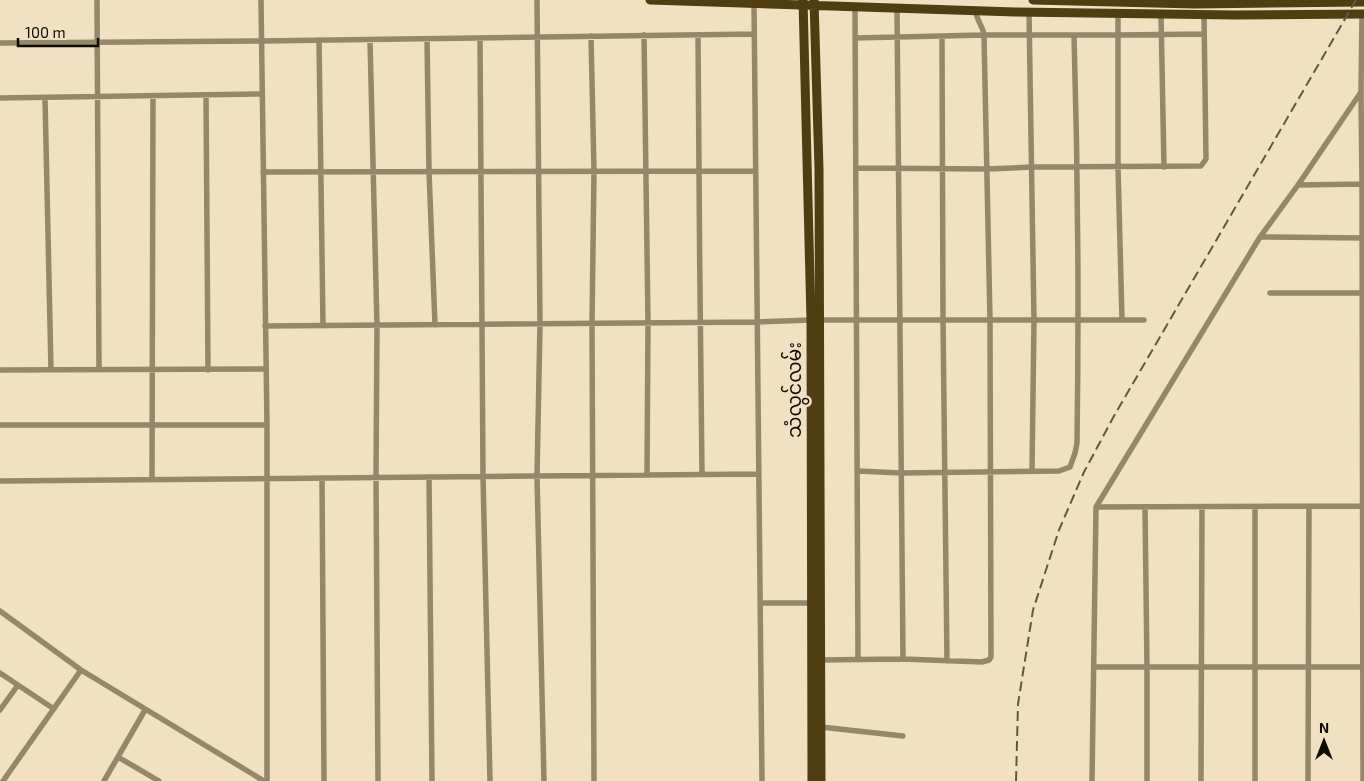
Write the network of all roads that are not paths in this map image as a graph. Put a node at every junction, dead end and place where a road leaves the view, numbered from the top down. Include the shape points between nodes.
1 (96, 0) edge
2 (261, 0) edge
3 (536, 0) edge
4 (650, 0) edge
5 (1033, 0) edge
6 (1364, 2) edge
7 (803, 3) edge
8 (814, 3) edge
9 (754, 4) junction
10 (855, 7) junction
11 (897, 8) junction
12 (976, 11) junction
13 (1029, 12) junction
14 (1118, 13) junction
15 (1161, 14) junction
16 (1363, 14) edge
17 (1204, 15) junction
18 (754, 34) junction
19 (1162, 34) junction
20 (1204, 34) junction
21 (698, 35) junction
22 (984, 35) junction
23 (1030, 35) junction
24 (1074, 35) junction
25 (591, 36) junction
26 (644, 36) junction
27 (1118, 36) junction
28 (536, 37) junction
29 (897, 37) junction
30 (942, 37) junction
31 (480, 38) junction
32 (855, 38) junction
33 (427, 39) junction
34 (319, 40) junction
35 (370, 40) junction
36 (261, 41) junction
37 (96, 42) junction
38 (0, 43) edge
39 (1363, 77) edge
40 (1361, 92) junction
41 (261, 94) junction
42 (206, 95) junction
43 (153, 96) junction
44 (96, 97) junction
45 (0, 98) edge
46 (45, 98) junction
47 (1363, 131) edge
48 (1033, 167) junction
49 (1118, 167) junction
50 (1164, 167) junction
51 (856, 168) junction
52 (1078, 168) junction
53 (898, 169) junction
54 (942, 169) junction
55 (987, 169) junction
56 (320, 171) junction
57 (373, 171) junction
58 (429, 171) junction
59 (481, 171) junction
60 (539, 171) junction
61 (594, 171) junction
62 (646, 171) junction
63 (698, 171) junction
64 (755, 171) junction
65 (263, 172) junction
66 (1363, 184) edge
67 (1298, 185) junction
68 (1260, 237) junction
69 (1363, 238) edge
70 (1270, 293) dead end
71 (1363, 293) edge
72 (816, 320) junction
73 (942, 320) junction
74 (990, 320) junction
75 (1034, 320) junction
76 (1079, 320) junction
77 (1122, 320) junction
78 (1144, 320) dead end
79 (857, 321) junction
80 (900, 321) junction
81 (701, 322) junction
82 (757, 322) junction
83 (648, 323) junction
84 (540, 324) junction
85 (592, 324) junction
86 (435, 325) junction
87 (482, 325) junction
88 (265, 326) junction
89 (323, 326) junction
90 (377, 326) junction
91 (1363, 346) edge
92 (265, 369) junction
93 (0, 370) edge
94 (51, 370) junction
95 (100, 370) junction
96 (153, 370) junction
97 (208, 370) junction
98 (1363, 399) edge
99 (266, 424) junction
100 (153, 425) junction
101 (0, 426) edge
102 (1363, 451) edge
103 (1032, 470) junction
104 (858, 471) junction
105 (944, 472) junction
106 (991, 472) junction
107 (901, 473) junction
108 (702, 474) junction
109 (758, 474) junction
110 (592, 475) junction
111 (647, 475) junction
112 (484, 476) junction
113 (536, 476) junction
114 (376, 477) junction
115 (429, 477) junction
116 (265, 478) junction
117 (322, 478) junction
118 (152, 479) junction
119 (0, 481) edge
120 (1202, 506) junction
121 (1363, 506) edge
122 (1096, 507) junction
123 (1145, 507) junction
124 (1255, 507) junction
125 (1309, 507) junction
126 (1363, 562) edge
127 (760, 603) junction
128 (812, 603) junction
129 (0, 611) edge
130 (1363, 611) edge
131 (903, 659) junction
132 (816, 660) junction
133 (858, 660) junction
134 (947, 661) junction
135 (1094, 667) junction
136 (1200, 667) junction
137 (1255, 667) junction
138 (1309, 667) junction
139 (1363, 667) edge
140 (1147, 668) junction
141 (81, 670) junction
142 (0, 672) edge
143 (18, 684) junction
144 (54, 709) junction
145 (0, 710) edge
146 (145, 710) junction
147 (1364, 726) edge
148 (821, 727) junction
149 (903, 736) dead end
150 (118, 757) junction
151 (1364, 776) edge
152 (3, 781) edge
153 (104, 781) edge
154 (159, 781) edge
155 (265, 781) edge
156 (324, 781) edge
157 (378, 781) edge
158 (432, 781) edge
159 (490, 781) edge
160 (544, 781) edge
161 (594, 781) edge
162 (762, 781) edge
163 (812, 781) edge
164 (821, 781) edge
165 (1092, 781) edge
166 (1147, 781) edge
167 (1201, 781) edge
168 (1255, 781) edge
169 (1308, 781) edge
170 (1363, 781) edge

1 - 37 street
2 - 36 street
3 - 28 street
4 - 9 main road
5 - 6 main road via 1195,4
7 - 8 main road
7 - 9 main road
7 - 72 main road, သံလွင်လမ်း
8 - 10 main road
8 - 72 main road, သံလွင်လမ်း via 819,169
9 - 18 street
10 - 11 main road
10 - 32 street
11 - 12 main road
11 - 29 street
12 - 13 main road
12 - 22 street
13 - 14 main road
13 - 23 street
14 - 15 main road
14 - 27 street
15 - 17 main road
15 - 19 street
16 - 17 main road
16 - 39 street
17 - 20 street
18 - 21 street
18 - 64 street
19 - 20 street
19 - 27 street
19 - 50 street
20 - 50 street via 1205,162 1198,167
21 - 26 street
21 - 63 street
22 - 23 street
22 - 30 street
22 - 55 street
23 - 24 street
23 - 48 street
24 - 27 street
24 - 52 street
25 - 26 street
25 - 28 street
25 - 61 street
26 - 62 street
27 - 49 street
28 - 31 street
28 - 60 street
29 - 30 street
29 - 32 street
29 - 53 street
30 - 54 street
31 - 33 street
31 - 59 street
32 - 51 street
33 - 35 street
33 - 58 street
34 - 35 street
34 - 36 street
34 - 56 street
35 - 57 street
36 - 37 street
36 - 41 street
37 - 38 street
37 - 44 street
39 - 40 street
40 - 47 street
40 - 67 street
41 - 42 street
41 - 65 street
42 - 43 street
42 - 97 street
43 - 44 street
43 - 96 street
44 - 46 street
44 - 95 street
45 - 46 street
46 - 94 street
47 - 66 street
48 - 52 street
48 - 55 street
48 - 75 street
49 - 50 street
49 - 52 street
49 - 77 street
51 - 53 street
51 - 79 street
52 - 76 street
53 - 54 street
53 - 80 street
54 - 55 street
54 - 73 street
55 - 74 street
56 - 57 street
56 - 65 street
56 - 89 street
57 - 58 street
57 - 90 street
58 - 59 street
58 - 86 street
59 - 60 street
59 - 87 street
60 - 61 street
60 - 84 street
61 - 62 street
61 - 85 street
62 - 63 street
62 - 83 street
63 - 64 street
63 - 81 street
64 - 82 street
65 - 88 street
66 - 67 street
66 - 69 street
67 - 68 street
68 - 69 street
68 - 122 street
69 - 71 street
70 - 71 street
71 - 91 street
72 - 79 street
72 - 82 street
72 - 128 main road, သံလွင်လမ်း
72 - 132 main road, သံလွင်လမ်း
73 - 74 street
73 - 80 street
73 - 105 street
74 - 75 street
74 - 106 street
75 - 76 street
75 - 103 street
76 - 77 street
76 - 103 street via 1076,453 1066,470
77 - 78 street
79 - 80 street
79 - 104 street
80 - 107 street
81 - 82 street
81 - 83 street
81 - 108 street
82 - 109 street
83 - 85 street
83 - 111 street
84 - 85 street
84 - 87 street
84 - 113 street
85 - 110 street
86 - 87 street
86 - 90 street
87 - 112 street
88 - 89 street
88 - 92 street
89 - 90 street
90 - 114 street
91 - 98 street
92 - 97 street
92 - 99 street
93 - 94 street
94 - 95 street
95 - 96 street
96 - 97 street
96 - 100 street
98 - 102 street
99 - 100 street
99 - 116 street
100 - 101 street
100 - 118 street
102 - 121 street
103 - 106 street
104 - 107 street
104 - 133 street
105 - 106 street
105 - 107 street
105 - 134 street
106 - 134 street via 991,657 982,662
107 - 131 street
108 - 109 street
108 - 111 street
109 - 127 street
110 - 111 street
110 - 113 street
110 - 161 street
112 - 113 street
112 - 115 street
112 - 159 street
113 - 160 street
114 - 115 street
114 - 117 street
114 - 157 street
115 - 158 street
116 - 117 street
116 - 118 street
116 - 155 street
117 - 156 street
118 - 119 street
120 - 123 street
120 - 124 street
120 - 136 street
121 - 125 street
121 - 126 street
122 - 123 street
122 - 135 street
123 - 140 street
124 - 125 street
124 - 137 street
125 - 138 street
126 - 130 street
127 - 128 street
127 - 162 street
128 - 132 main road, သံလွင်လမ်း
129 - 141 street
130 - 139 street
131 - 133 street
131 - 134 street
132 - 133 street
132 - 148 main road, သံလွင်လမ်း
132 - 163 main road, သံလွင်လမ်း
135 - 140 street
135 - 165 street
136 - 137 street
136 - 140 street
136 - 167 street
137 - 138 street
137 - 168 street
138 - 139 street
138 - 169 street
139 - 147 street
140 - 166 street
141 - 144 street
141 - 146 street
142 - 143 street
143 - 144 street
143 - 145 street
144 - 152 street
146 - 150 street
146 - 155 street
147 - 151 street
148 - 149 street
148 - 164 main road, သံလွင်လမ်း
150 - 153 street
150 - 154 street
151 - 170 street

